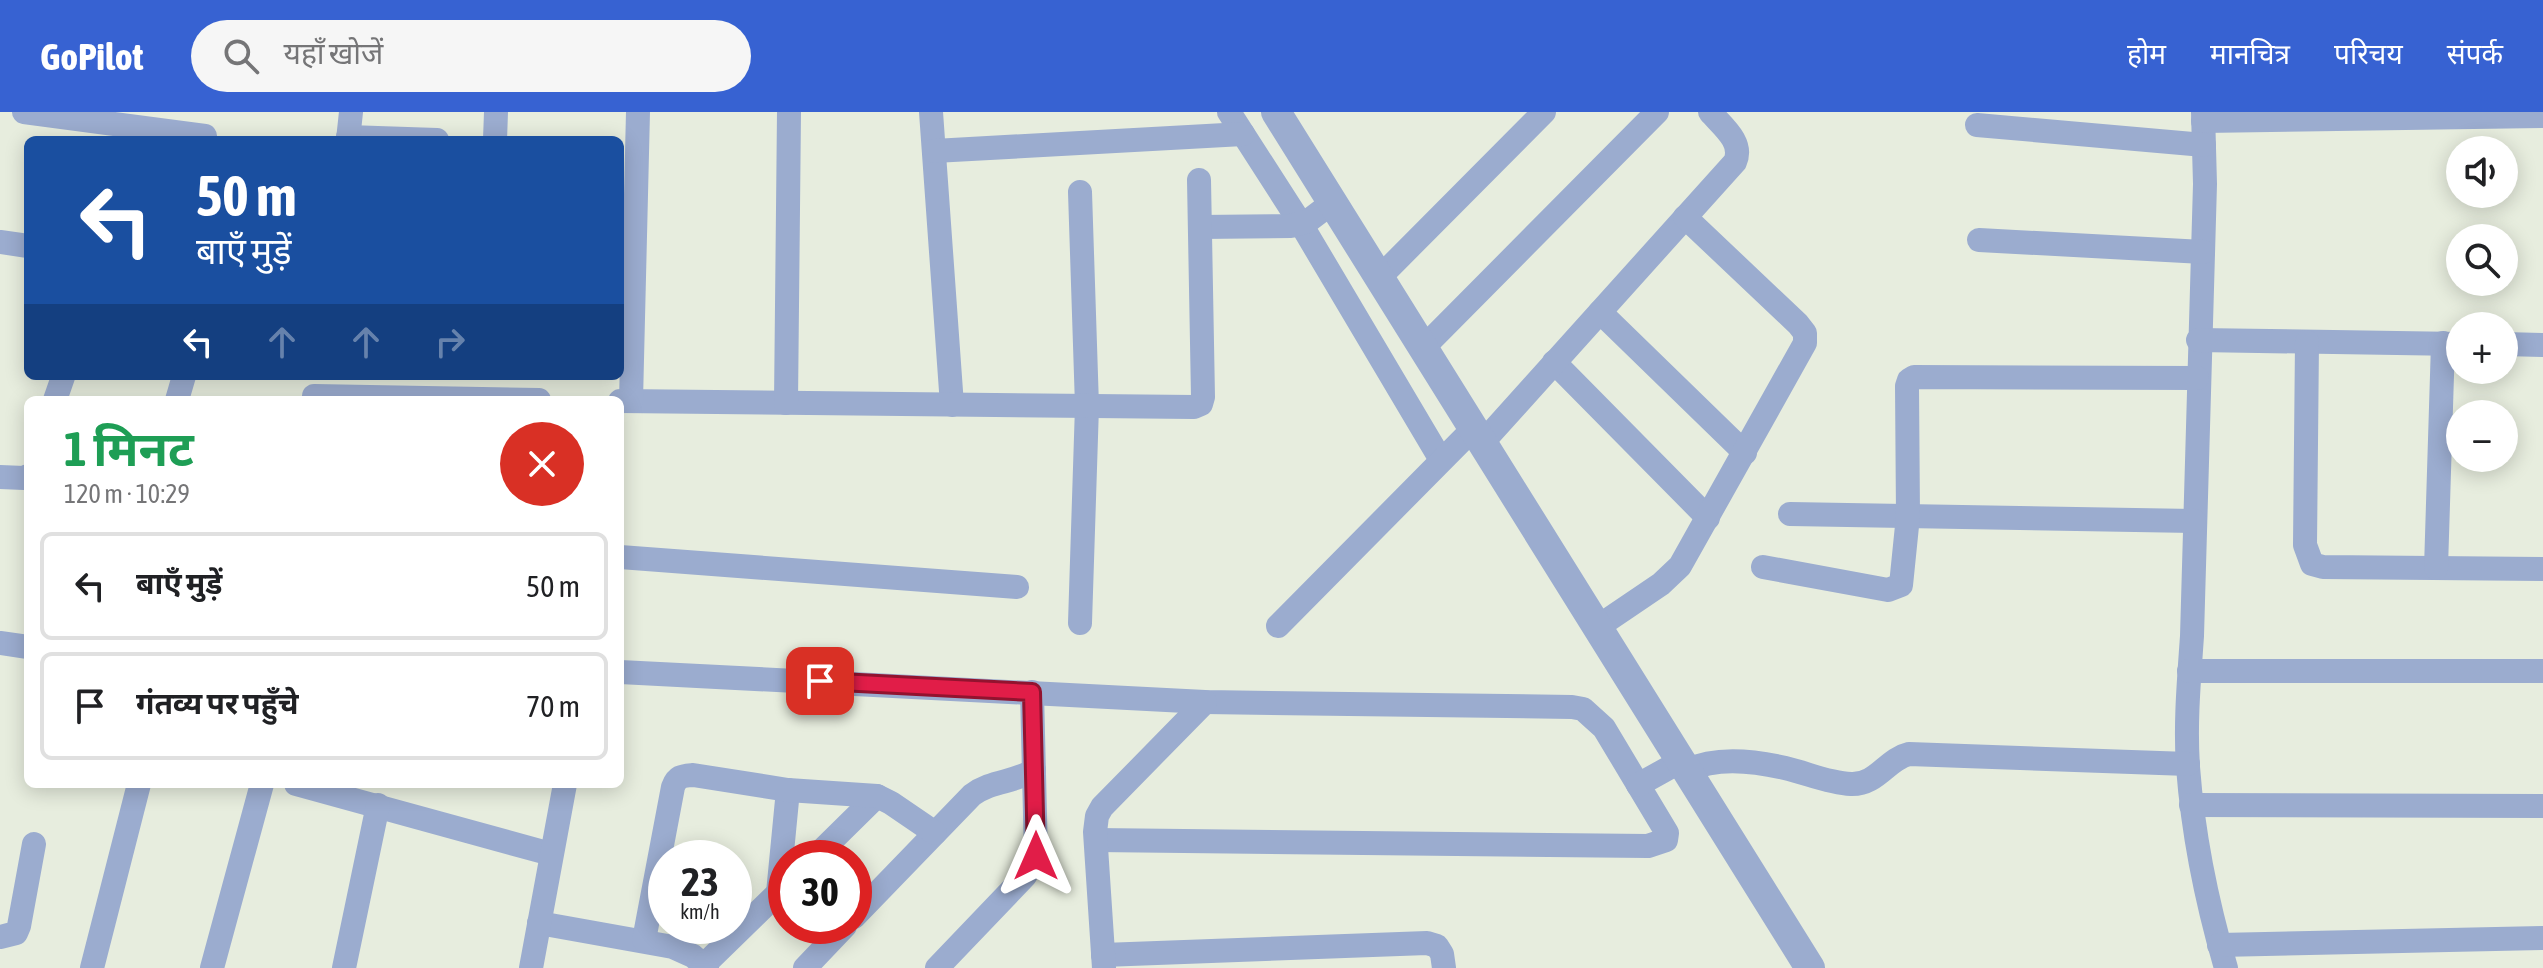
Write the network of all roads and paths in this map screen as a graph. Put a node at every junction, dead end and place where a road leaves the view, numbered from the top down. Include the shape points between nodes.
1 (24, 112) edge
2 (351, 112) edge
3 (496, 112) edge
4 (638, 112) edge
5 (789, 112) edge
6 (931, 112) edge
7 (1229, 112) edge
8 (1276, 112) edge
9 (1544, 112) edge
10 (1657, 112) edge
11 (1710, 112) edge
12 (2543, 116) edge
13 (1977, 125) dead end
14 (2203, 126) edge
15 (1243, 134) junction
16 (205, 136) dead end
17 (348, 136) edge
18 (495, 136) edge
19 (934, 151) junction
20 (1199, 180) dead end
21 (1080, 192) dead end
22 (1317, 214) junction
23 (1685, 217) junction
24 (1200, 227) junction
25 (1979, 240) dead end
26 (0, 242) edge
27 (24, 245) edge
28 (2203, 252) junction
29 (1380, 277) junction
30 (1600, 312) junction
31 (2198, 340) junction
32 (2307, 342) junction
33 (2446, 344) edge
34 (2518, 344) edge
35 (2543, 345) edge
36 (1424, 347) junction
37 (1554, 362) junction
38 (2197, 378) junction
39 (2449, 384) edge
40 (314, 391) edge
41 (379, 396) edge
42 (626, 401) edge
43 (786, 403) junction
44 (952, 405) junction
45 (1087, 406) junction
46 (1464, 442) junction
47 (1745, 453) junction
48 (0, 477) edge
49 (24, 478) edge
50 (1790, 514) dead end
51 (1908, 516) junction
52 (1708, 518) junction
53 (2194, 521) junction
54 (624, 557) edge
55 (1763, 567) dead end
56 (2436, 568) junction
57 (2543, 569) edge
58 (1017, 587) dead end
59 (1080, 623) dead end
60 (1278, 626) dead end
61 (1599, 626) junction
62 (0, 643) edge
63 (24, 646) edge
64 (2189, 671) junction
65 (2543, 671) edge
66 (624, 672) edge
67 (1032, 692) junction
68 (1205, 702) junction
69 (2188, 764) junction
70 (1034, 770) junction
71 (1666, 772) junction
72 (138, 788) edge
73 (261, 788) edge
74 (312, 788) edge
75 (564, 788) edge
76 (788, 790) junction
77 (877, 796) junction
78 (378, 805) junction
79 (2191, 805) junction
80 (2543, 806) edge
81 (935, 833) junction
82 (785, 840) edge
83 (832, 840) edge
84 (1096, 840) junction
85 (34, 844) dead end
86 (551, 854) junction
87 (872, 898) edge
88 (768, 903) edge
89 (539, 923) junction
90 (0, 937) edge
91 (2543, 938) edge
92 (644, 940) junction
93 (828, 944) edge
94 (2223, 956) edge
95 (1104, 962) edge
96 (706, 967) edge
97 (92, 968) edge
98 (212, 968) edge
99 (344, 968) edge
100 (531, 968) edge
101 (805, 968) edge
102 (937, 968) edge
103 (1444, 968) edge
104 (1810, 968) edge

1 - 16 street
2 - 17 street
3 - 18 street
4 - 42 street
5 - 43 street
6 - 19 street
7 - 15 street
8 - 22 street
9 - 29 street
10 - 36 street
11 - 23 street via 1739,153
12 - 14 street
13 - 14 street
14 - 28 street
15 - 19 street
15 - 22 street
19 - 44 street
20 - 24 street
21 - 45 street
22 - 24 street via 1277,228
22 - 29 street
22 - 46 street
23 - 30 street
23 - 47 street via 1805,333 1802,350
24 - 45 street via 1201,404
25 - 28 street
26 - 27 street
28 - 31 street
29 - 36 street
30 - 37 street
30 - 47 street
31 - 32 street
31 - 38 street
32 - 33 street
32 - 56 street via 2305,545 2312,564
34 - 35 street
36 - 46 street
37 - 46 street
37 - 52 street
38 - 51 street via 1914,377 1907,386
38 - 53 street
39 - 56 street
40 - 41 street
42 - 43 street
43 - 44 street
44 - 45 street
45 - 59 street
46 - 60 street
46 - 61 street
47 - 52 street
48 - 49 street
50 - 51 street
51 - 53 street
51 - 55 street via 1904,580 1897,589
52 - 61 street via 1672,576
53 - 64 street
54 - 58 street
56 - 57 street
61 - 71 street
62 - 63 street
64 - 65 street
64 - 69 street
66 - 67 street
67 - 68 street
67 - 70 street
68 - 71 street via 1572,707 1583,709
68 - 84 street via 1102,807
69 - 71 street via 1909,754 1874,778 1851,784 1769,765 1713,761
69 - 79 street
70 - 81 street via 982,788
70 - 102 street via 1038,847 1033,865
71 - 84 street via 1667,833 1661,844
71 - 104 street
72 - 97 street
73 - 98 street
74 - 78 street
75 - 86 street
76 - 77 street
76 - 82 street
76 - 92 street via 693,775 676,779
77 - 81 street
77 - 83 street
78 - 86 street
78 - 99 street
79 - 80 street
79 - 94 street
81 - 87 street
84 - 95 street
85 - 90 street via 19,926 16,933
86 - 89 street
88 - 96 street
89 - 92 street
89 - 100 street
91 - 94 street
92 - 96 street via 673,947
93 - 101 street
95 - 103 street via 1427,943 1437,946

